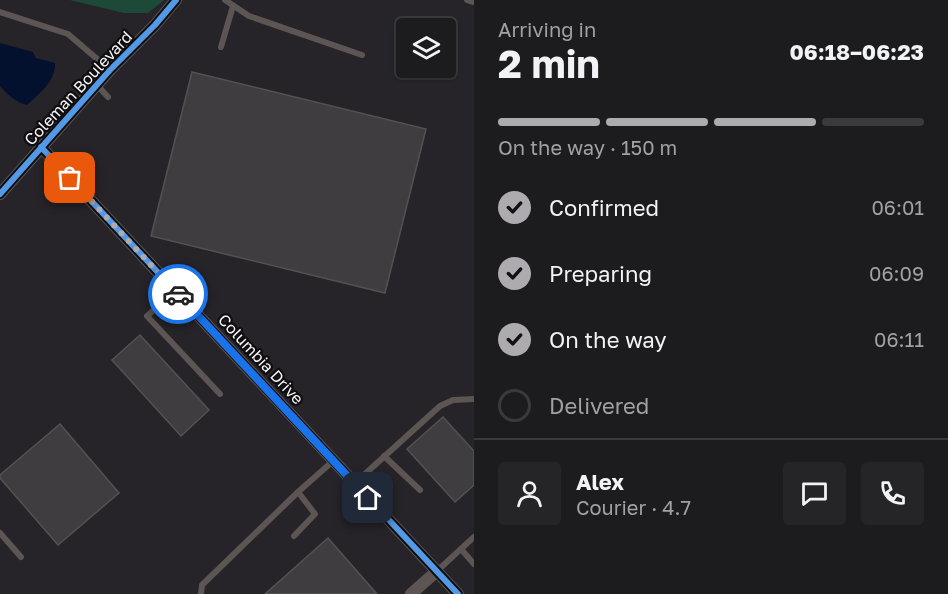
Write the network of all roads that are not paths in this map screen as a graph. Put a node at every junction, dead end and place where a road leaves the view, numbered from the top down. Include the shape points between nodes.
1 (176, 0) edge
2 (225, 0) edge
3 (467, 0) edge
4 (474, 2) edge
5 (233, 6) junction
6 (0, 12) edge
7 (220, 47) dead end
8 (362, 55) dead end
9 (110, 70) junction
10 (97, 85) junction
11 (108, 97) dead end
12 (41, 147) junction
13 (0, 194) edge
14 (175, 291) junction
15 (220, 394) dead end
16 (474, 399) edge
17 (384, 456) junction
18 (333, 461) junction
19 (355, 483) junction
20 (420, 489) dead end
21 (298, 492) junction
22 (0, 533) edge
23 (294, 536) dead end
24 (474, 537) edge
25 (461, 549) junction
26 (21, 557) dead end
27 (474, 564) edge
28 (437, 571) junction
29 (201, 594) edge
30 (411, 594) edge
31 (458, 594) edge

1 - 9 street, Coleman Boulevard
2 - 5 lane
3 - 4 lane
5 - 7 lane
5 - 8 lane via 249,16
6 - 9 lane via 68,34
9 - 10 street, Coleman Boulevard
10 - 11 lane
10 - 12 street, Coleman Boulevard
12 - 13 street, Coleman Boulevard
12 - 14 street, Columbia Drive
14 - 15 lane via 147,316
14 - 18 street, Columbia Drive
16 - 17 lane via 440,405
17 - 19 lane
17 - 20 lane
18 - 19 street, Columbia Drive
18 - 21 lane
19 - 28 street, Columbia Drive
21 - 23 lane via 315,514
21 - 29 lane via 202,585
22 - 26 lane
24 - 25 lane
25 - 27 lane
25 - 28 lane
28 - 30 street
28 - 31 street, Columbia Drive

